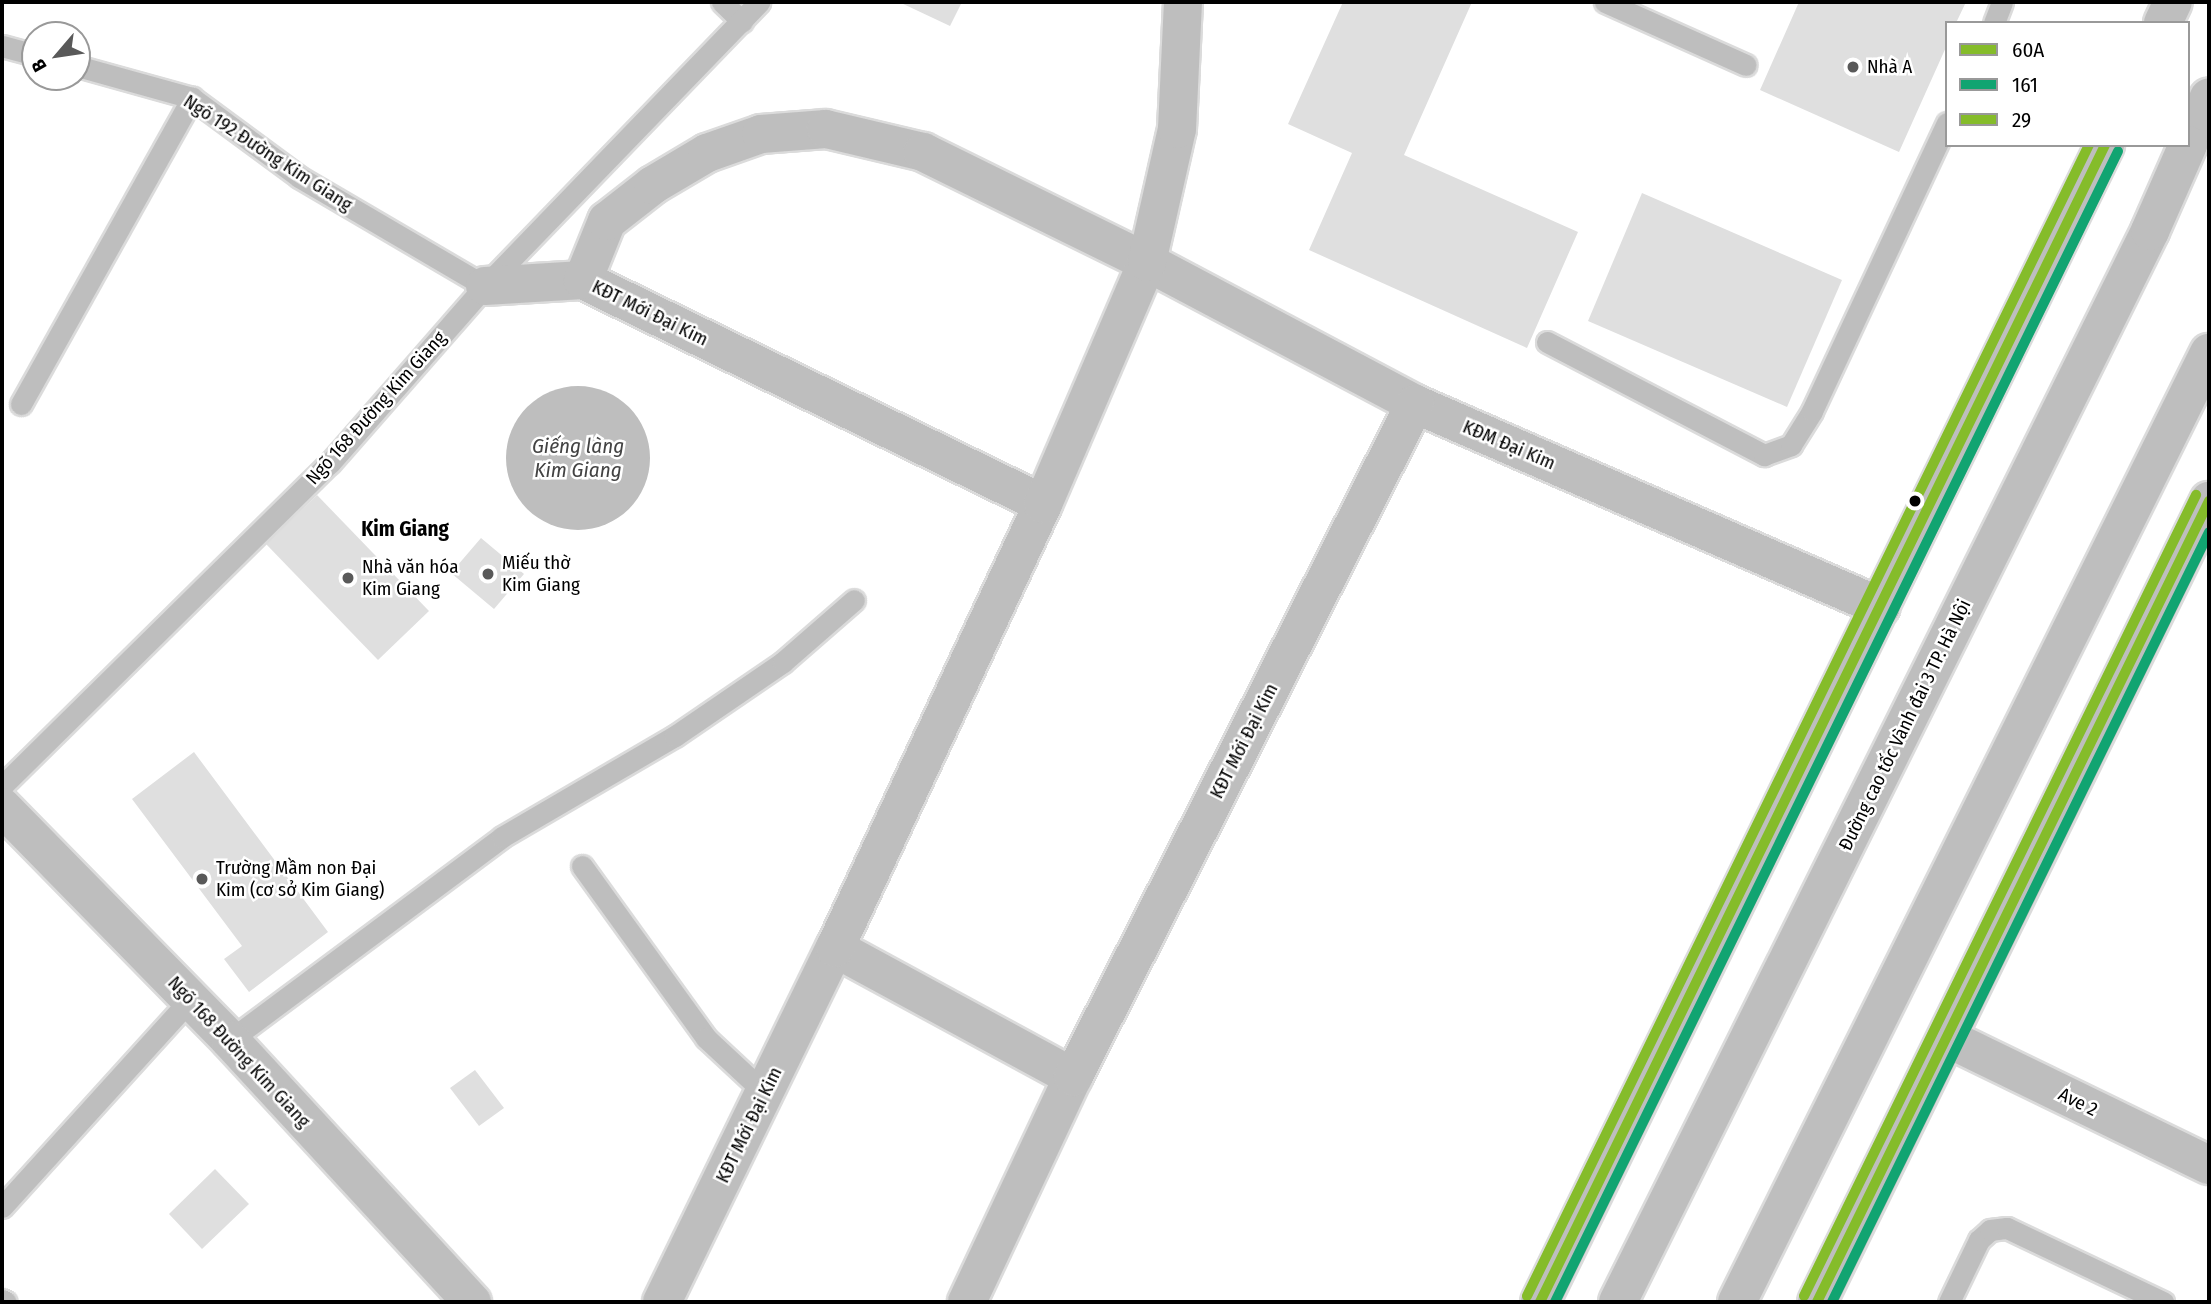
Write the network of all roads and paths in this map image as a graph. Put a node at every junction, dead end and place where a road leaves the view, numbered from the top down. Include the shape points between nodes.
1 (722, 2) edge
2 (759, 2) edge
3 (1183, 2) edge
4 (1605, 2) edge
5 (2002, 2) edge
6 (2173, 2) edge
7 (742, 21) junction
8 (1995, 21) edge
9 (2164, 21) edge
10 (2, 46) edge
11 (21, 51) edge
12 (1746, 65) dead end
13 (91, 70) edge
14 (2209, 97) edge
15 (192, 98) junction
16 (1945, 127) edge
17 (2190, 140) edge
18 (2104, 147) edge
19 (2187, 147) edge
20 (1147, 262) junction
21 (583, 280) junction
22 (485, 286) junction
23 (1547, 342) dead end
24 (2209, 353) edge
25 (21, 404) dead end
26 (1415, 404) junction
27 (2209, 500) edge
28 (1043, 504) junction
29 (854, 600) dead end
30 (1881, 607) junction
31 (2, 786) edge
32 (2, 807) edge
33 (582, 866) dead end
34 (835, 948) junction
35 (190, 1000) junction
36 (1947, 1038) junction
37 (230, 1040) junction
38 (1073, 1077) junction
39 (765, 1093) junction
40 (2209, 1165) edge
41 (2, 1207) edge
42 (472, 1302) edge
43 (662, 1302) edge
44 (967, 1302) edge
45 (1540, 1302) edge
46 (1618, 1302) edge
47 (1737, 1302) edge
48 (1817, 1302) edge
49 (1949, 1302) edge
50 (2163, 1302) edge

1 - 7 lane
2 - 7 lane, Ngõ 168 Đường Kim Giang
3 - 20 main road, KĐT Mới Đại Kim via 1177,129
4 - 12 lane
5 - 8 lane
6 - 9 main road
7 - 22 lane, Ngõ 168 Đường Kim Giang
10 - 11 lane
13 - 15 lane, Ngõ 192 Đường Kim Giang
14 - 17 main road, Đường cao tốc Vành đai 3 TP. Hà Nội
15 - 22 lane, Ngõ 192 Đường Kim Giang via 299,177
15 - 25 lane
16 - 23 lane via 1812,411 1791,445 1764,454
18 - 30 main road
19 - 46 main road, Đường cao tốc Vành đai 3 TP. Hà Nội via 2144,244
20 - 21 main road, KĐT Mới Đại Kim via 923,152 825,130 761,134 706,153 653,185 607,221
20 - 26 main road, KĐM Đại Kim
20 - 28 main road, KĐT Mới Đại Kim
21 - 22 main road
21 - 28 main road, KĐT Mới Đại Kim
22 - 31 lane, Ngõ 168 Đường Kim Giang via 330,463
24 - 47 main road
26 - 30 main road, KĐM Đại Kim
26 - 38 main road, KĐT Mới Đại Kim
27 - 36 main road
28 - 34 main road, KĐT Mới Đại Kim
29 - 37 lane via 783,662 675,736 502,837
30 - 45 main road
32 - 35 main road, Ngõ 168 Đường Kim Giang
33 - 39 lane via 706,1038
34 - 38 main road
34 - 39 main road, KĐT Mới Đại Kim
35 - 37 main road, Ngõ 168 Đường Kim Giang
35 - 41 lane
36 - 40 main road, Ave 2
36 - 48 main road
37 - 42 main road, Ngõ 168 Đường Kim Giang
38 - 44 main road, KĐT Mới Đại Kim
39 - 43 main road, KĐT Mới Đại Kim
49 - 50 lane via 1979,1240 1990,1230 2007,1228

